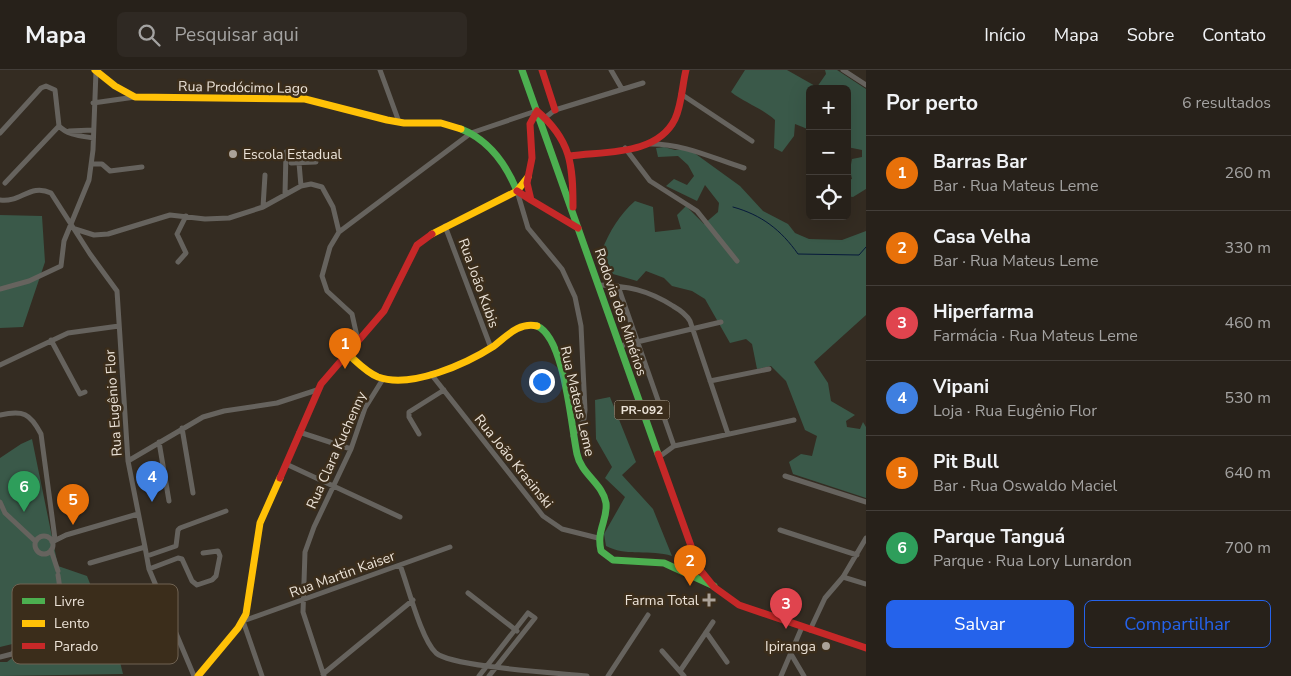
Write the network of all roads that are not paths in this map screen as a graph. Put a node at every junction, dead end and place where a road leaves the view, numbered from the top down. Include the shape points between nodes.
1 (380, 70) edge
2 (522, 70) edge
3 (542, 70) edge
4 (611, 70) edge
5 (686, 70) edge
6 (843, 70) edge
7 (95, 71) edge
8 (643, 82) dead end
9 (866, 85) edge
10 (622, 89) junction
11 (681, 94) junction
12 (136, 97) junction
13 (93, 103) junction
14 (555, 110) junction
15 (537, 111) junction
16 (546, 116) junction
17 (399, 122) junction
18 (59, 126) junction
19 (93, 130) junction
20 (0, 133) edge
21 (79, 133) junction
22 (470, 133) junction
23 (93, 138) junction
24 (752, 141) dead end
25 (651, 144) junction
26 (625, 148) junction
27 (286, 152) dead end
28 (570, 156) junction
29 (316, 162) dead end
30 (291, 163) dead end
31 (299, 163) junction
32 (92, 164) junction
33 (142, 167) dead end
34 (744, 168) dead end
35 (264, 175) dead end
36 (528, 177) junction
37 (4, 183) dead end
38 (301, 186) junction
39 (517, 191) junction
40 (285, 194) junction
41 (0, 200) edge
42 (532, 200) junction
43 (263, 207) junction
44 (573, 214) junction
45 (186, 216) junction
46 (445, 226) junction
47 (74, 227) junction
48 (578, 228) junction
49 (339, 232) junction
50 (737, 261) dead end
51 (178, 262) dead end
52 (599, 285) junction
53 (618, 286) junction
54 (0, 289) edge
55 (721, 322) dead end
56 (119, 326) junction
57 (692, 329) junction
58 (51, 340) junction
59 (358, 342) junction
60 (638, 342) junction
61 (620, 346) junction
62 (491, 348) junction
63 (348, 354) junction
64 (0, 366) edge
65 (769, 369) dead end
66 (431, 374) junction
67 (383, 379) junction
68 (710, 381) junction
69 (317, 390) junction
70 (444, 390) junction
71 (85, 392) dead end
72 (0, 415) edge
73 (794, 420) dead end
74 (182, 428) junction
75 (300, 432) junction
76 (419, 434) dead end
77 (728, 434) junction
78 (573, 437) junction
79 (159, 442) junction
80 (674, 446) junction
81 (351, 449) junction
82 (658, 457) junction
83 (128, 461) junction
84 (286, 464) junction
85 (785, 476) dead end
86 (333, 487) junction
87 (193, 493) dead end
88 (169, 501) dead end
89 (0, 502) edge
90 (866, 502) edge
91 (226, 511) dead end
92 (138, 514) junction
93 (400, 517) dead end
94 (780, 530) dead end
95 (598, 538) junction
96 (866, 538) edge
97 (36, 541) junction
98 (54, 541) junction
99 (145, 547) junction
100 (450, 547) dead end
101 (51, 550) junction
102 (203, 553) dead end
103 (857, 555) junction
104 (146, 556) junction
105 (90, 563) dead end
106 (400, 565) junction
107 (149, 569) junction
108 (843, 577) junction
109 (59, 584) edge
110 (156, 584) edge
111 (866, 584) edge
112 (714, 586) junction
113 (468, 593) dead end
114 (302, 600) junction
115 (413, 600) junction
116 (648, 615) dead end
117 (242, 621) junction
118 (713, 622) dead end
119 (802, 627) junction
120 (515, 629) junction
121 (810, 630) junction
122 (706, 632) junction
123 (522, 634) junction
124 (178, 637) edge
125 (866, 648) edge
126 (662, 651) dead end
127 (791, 654) junction
128 (727, 662) dead end
129 (488, 665) junction
130 (497, 666) junction
131 (680, 671) junction
132 (323, 675) edge
133 (194, 676) edge
134 (198, 676) edge
135 (262, 676) edge
136 (479, 676) edge
137 (490, 676) edge
138 (587, 676) edge
139 (608, 676) edge
140 (684, 676) edge
141 (780, 676) edge
142 (804, 676) edge

1 - 17 street
2 - 15 main road, Rodovia dos Minérios / PR-092
3 - 14 main road
4 - 10 street
5 - 11 main road
6 - 9 street
7 - 12 main road, Rua Prodócimo Lago
7 - 13 street
8 - 10 street
10 - 14 street
11 - 24 street
11 - 25 main road via 672,125
12 - 13 street
12 - 17 main road, Rua Prodócimo Lago via 305,99
13 - 19 street
14 - 16 street
15 - 16 main road
15 - 22 street
15 - 36 main road via 530,124 532,158
15 - 44 main road, Rodovia dos Minérios / PR-092
16 - 28 main road
17 - 22 main road, Rua Prodócimo Lago via 442,124
18 - 20 street via 57,94 46,86
18 - 21 street via 67,132
18 - 37 street
19 - 21 street
19 - 23 street
21 - 23 street
22 - 39 main road, Rua Prodócimo Lago via 483,140 504,163
22 - 49 street
23 - 32 street
25 - 26 main road
25 - 34 street via 684,146 704,156
26 - 28 main road
26 - 50 street via 650,181 697,211
27 - 40 street
28 - 44 main road
29 - 31 street
30 - 31 street
31 - 38 street
32 - 33 street via 102,164 110,171
32 - 47 street
35 - 43 street
36 - 39 main road
36 - 42 main road via 527,189
38 - 40 street
38 - 49 street via 322,187 328,194
39 - 42 main road
39 - 46 main road
39 - 78 street, Rua Prodócimo Lago via 528,228 562,269 578,307 585,410 584,420
40 - 43 street
41 - 47 street, Rua Eugênio Flor via 43,189 56,199
42 - 48 main road
43 - 45 street via 229,218
44 - 48 main road, Rodovia dos Minérios / PR-092
45 - 47 street via 170,215 108,234 94,235
45 - 51 street via 178,234 186,253
46 - 59 main road via 413,250 390,302
46 - 62 street, Rua João Kubis
47 - 54 street via 64,242 61,266 29,281
47 - 56 street, Rua Eugênio Flor via 117,291
48 - 52 main road, Rodovia dos Minérios / PR-092
49 - 59 street via 330,247 322,276 327,291 352,314
52 - 53 street
52 - 61 main road, Rodovia dos Minérios / PR-092
53 - 57 street via 641,289 664,300 684,314
53 - 60 street, Rodovia dos Minérios
55 - 57 street
56 - 58 street via 68,333
56 - 83 street, Rua Eugênio Flor
57 - 60 street
57 - 68 street
58 - 64 street
58 - 71 street via 80,394
59 - 63 main road
60 - 61 street
60 - 80 street, Rodovia dos Minérios
61 - 82 main road, Rodovia dos Minérios / PR-092
62 - 66 main road, Rua Mateus Leme
62 - 78 main road, Rua Mateus Leme via 525,326 536,326 545,331 558,360
63 - 67 main road via 367,371
63 - 69 main road
65 - 68 street
66 - 67 main road, Rua Mateus Leme
66 - 70 street, Rua João Krasinski
67 - 81 street, Rua Clara Kuchenny via 365,408
68 - 77 street
69 - 74 street via 277,403 218,412
69 - 75 main road
70 - 76 street via 409,412
70 - 95 street, Rua João Krasinski via 548,520 562,529
72 - 98 street via 14,412 26,415 35,422 41,434
73 - 77 street
74 - 79 street
74 - 87 street
75 - 81 street
75 - 84 main road
77 - 80 street
78 - 95 main road, Rua Mateus Leme via 579,463 606,502
79 - 83 street
79 - 88 street
80 - 82 street
81 - 86 street, Rua Clara Kuchenny
82 - 112 main road, Rodovia dos Minérios / PR-092 via 698,564
83 - 92 street, Rua Eugênio Flor
84 - 86 street
84 - 117 main road via 258,532 248,606
85 - 90 street
86 - 93 street
86 - 114 street, Rua Clara Kuchenny via 306,545
89 - 97 street via 6,513
91 - 104 street via 180,528 176,546
92 - 98 street
92 - 99 street, Rua Eugênio Flor
94 - 103 street
95 - 112 main road via 601,551 608,558 664,564
96 - 103 street
97 - 98 street via 44,536
97 - 101 street via 39,552 44,554
98 - 101 street
99 - 104 street, Rua Eugênio Flor
99 - 105 street
100 - 106 street, Rua Martin Kaiser
101 - 109 street
102 - 107 street via 218,551 220,556 216,576 204,584 197,585 192,581 182,558
103 - 108 street
104 - 107 street, Rua Eugênio Flor
106 - 114 street, Rua Martin Kaiser
106 - 115 street
107 - 110 street, Rua Eugênio Flor
108 - 111 street
108 - 121 street via 825,598
112 - 119 main road via 739,605
113 - 120 street
114 - 117 street, Rua Martin Kaiser
114 - 132 street, Rua Clara Kuchenny via 304,617
115 - 129 street via 424,632 437,654 448,659
115 - 132 street
116 - 139 street
117 - 134 main road
117 - 135 street
118 - 122 street
119 - 121 main road
119 - 127 street
120 - 123 street
120 - 123 street via 528,613 535,618
120 - 129 street
121 - 125 main road
122 - 128 street
122 - 131 street
123 - 130 street
124 - 133 street, Rua Eugênio Flor
126 - 131 street
127 - 141 street
127 - 142 street
129 - 130 street
129 - 136 street
130 - 137 street
130 - 138 street
131 - 140 street

